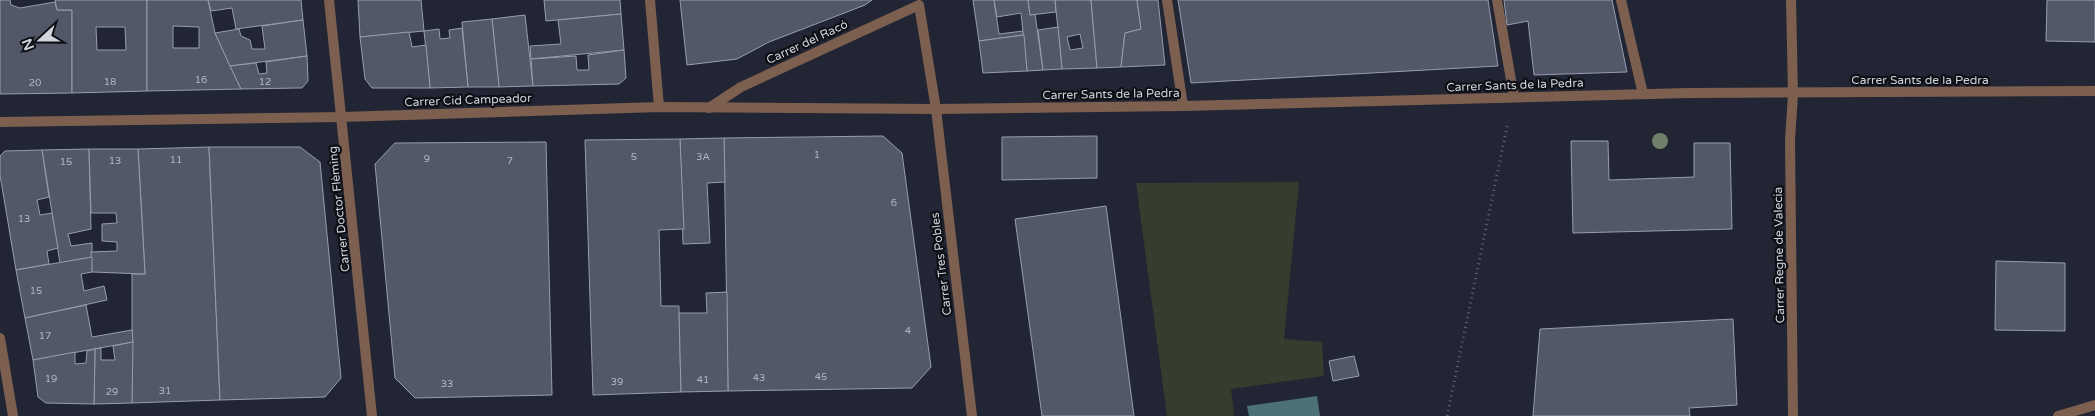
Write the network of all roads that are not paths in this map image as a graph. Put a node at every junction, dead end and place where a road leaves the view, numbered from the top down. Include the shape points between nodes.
1 (329, 0) edge
2 (650, 0) edge
3 (1167, 0) edge
4 (1497, 0) edge
5 (1621, 0) edge
6 (1791, 0) edge
7 (920, 2) edge
8 (2095, 91) edge
9 (1643, 94) junction
10 (1793, 94) junction
11 (1514, 97) junction
12 (1183, 106) junction
13 (659, 107) junction
14 (709, 108) junction
15 (936, 109) junction
16 (342, 117) junction
17 (0, 122) edge
18 (0, 338) edge
19 (2095, 405) edge
20 (13, 416) edge
21 (372, 416) edge
22 (972, 416) edge
23 (1793, 416) edge
24 (2058, 416) edge

1 - 16 street, Carrer Doctor Flèming
2 - 13 street
3 - 12 street
4 - 11 street
5 - 9 street
6 - 10 street, Carrer Regne de Valecia
7 - 14 street, Carrer del Racó via 741,87
7 - 15 street, Carrer del Racó
8 - 10 street, Carrer Sants de la Pedra
9 - 10 street, Carrer Sants de la Pedra
9 - 11 street, Carrer Sants de la Pedra
10 - 23 street, Carrer Regne de Valecia via 1790,140
11 - 12 street, Carrer Sants de la Pedra
12 - 15 street, Carrer Sants de la Pedra
13 - 14 street, Carrer Cid Campeador
13 - 16 street, Carrer Cid Campeador
14 - 15 street, Carrer Cid Campeador
15 - 22 street, Carrer Tres Pobles
16 - 17 street, Carrer Cid Campeador
16 - 21 street, Carrer Doctor Flèming
18 - 20 street
19 - 24 street

